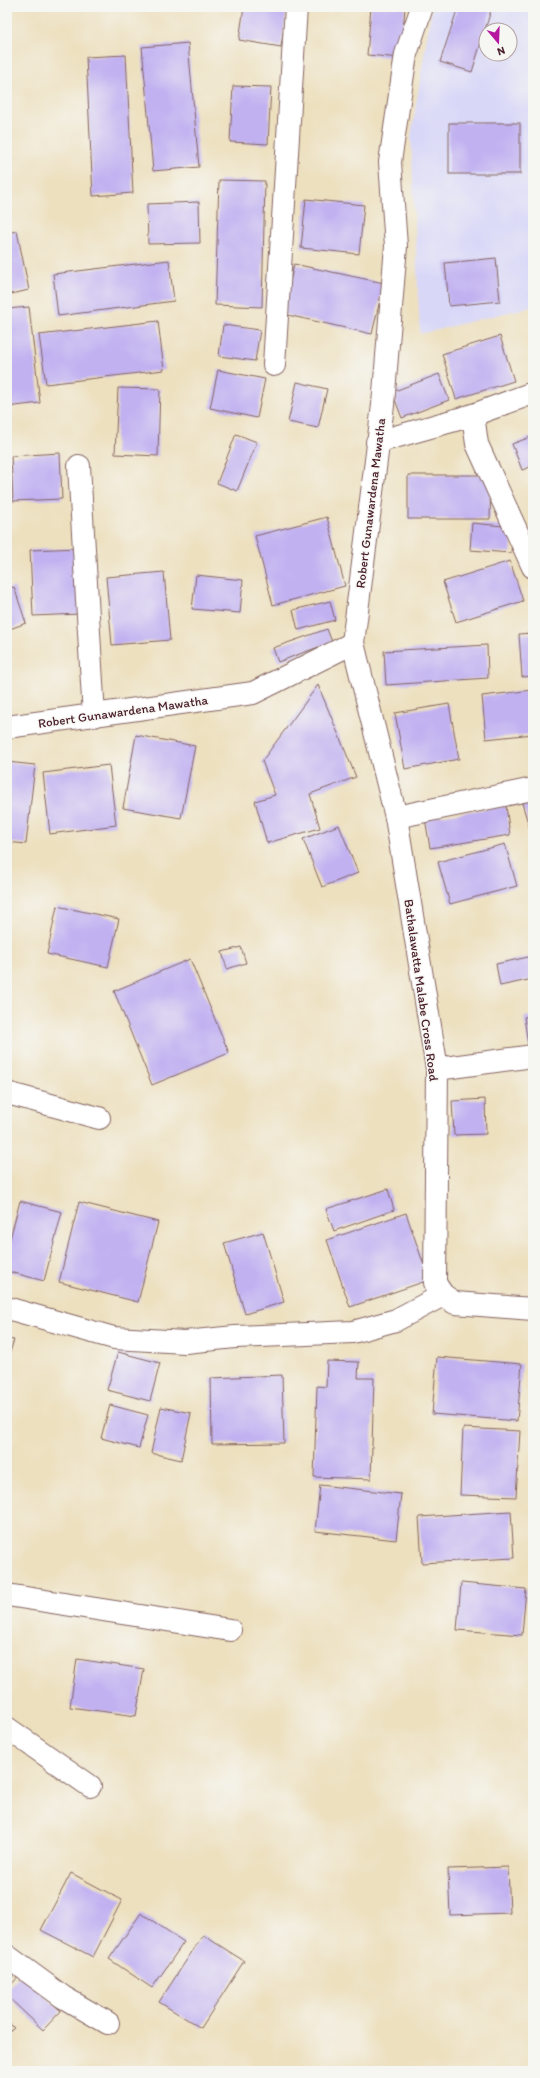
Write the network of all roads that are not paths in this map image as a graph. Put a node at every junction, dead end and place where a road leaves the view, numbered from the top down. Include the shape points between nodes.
1 (296, 7) edge
2 (422, 7) edge
3 (274, 365) dead end
4 (533, 393) edge
5 (473, 415) junction
6 (377, 442) junction
7 (80, 466) dead end
8 (533, 566) edge
9 (353, 643) junction
10 (94, 716) junction
11 (7, 727) edge
12 (533, 789) edge
13 (396, 817) junction
14 (533, 1056) edge
15 (436, 1069) junction
16 (7, 1093) edge
17 (99, 1118) dead end
18 (443, 1294) junction
19 (7, 1308) edge
20 (533, 1309) edge
21 (7, 1595) edge
22 (230, 1630) dead end
23 (7, 1728) edge
24 (90, 1786) dead end
25 (7, 1956) edge
26 (108, 2024) dead end

1 - 3 street
2 - 6 street, Robert Gunawardena Mawatha via 406,54 390,162 396,246 383,404
4 - 5 street
5 - 6 street
5 - 8 street via 477,444
6 - 9 street, Robert Gunawardena Mawatha
7 - 10 street
9 - 10 street, Robert Gunawardena Mawatha via 253,693
9 - 13 street, Bathalawatta Malabe Cross Road
10 - 11 street, Robert Gunawardena Mawatha
12 - 13 street
13 - 15 street, Bathalawatta Malabe Cross Road
14 - 15 street
15 - 18 street, Bathalawatta Malabe Cross Road via 435,1282
16 - 17 street
18 - 19 street via 396,1320 352,1332 185,1342 114,1338
18 - 20 street via 455,1303
21 - 22 street
23 - 24 street
25 - 26 street via 63,1997

